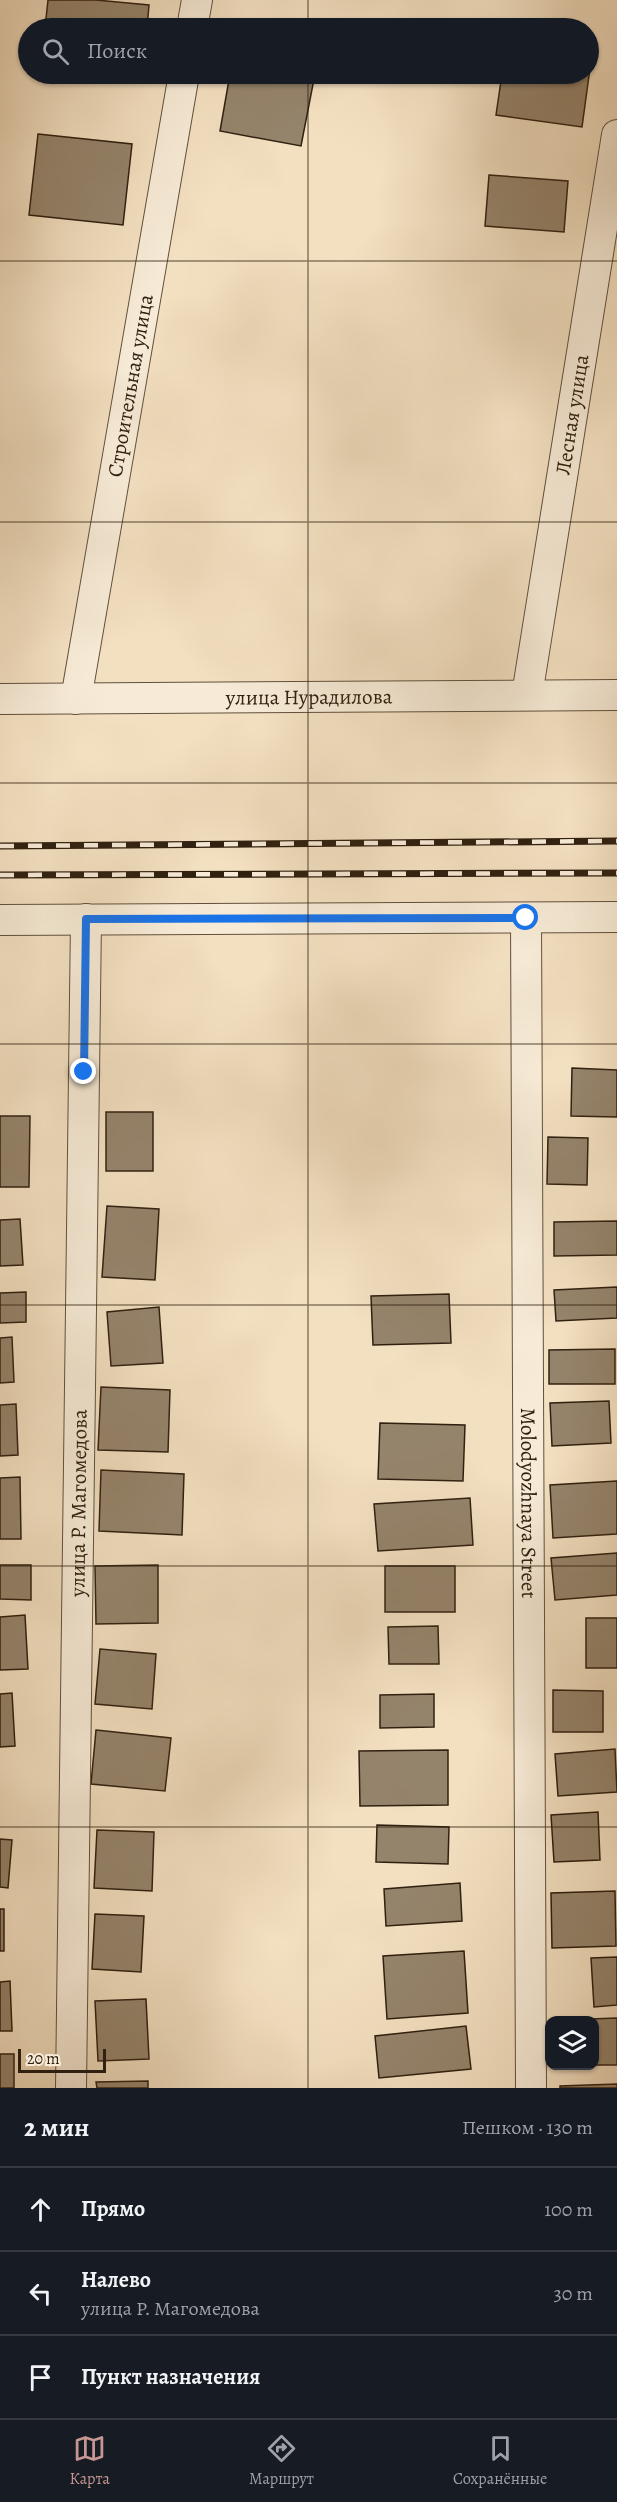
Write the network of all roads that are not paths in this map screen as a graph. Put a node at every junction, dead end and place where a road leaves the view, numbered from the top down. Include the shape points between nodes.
1 (197, 0) edge
2 (194, 18) edge
3 (182, 84) edge
4 (617, 135) edge
5 (527, 695) junction
6 (617, 695) edge
7 (0, 699) edge
8 (76, 699) junction
9 (617, 917) edge
10 (526, 918) junction
11 (86, 919) junction
12 (0, 920) edge
13 (71, 2088) edge
14 (531, 2088) edge

1 - 2 street
3 - 8 street, Строительная улица
4 - 5 street, Лесная улица
5 - 6 street, улица Нурадилова
5 - 8 street, улица Нурадилова
7 - 8 street, улица Нурадилова
9 - 10 street
10 - 11 street
10 - 14 street, Molodyozhnaya Street
11 - 12 street
11 - 13 street, улица Р. Магомедова

